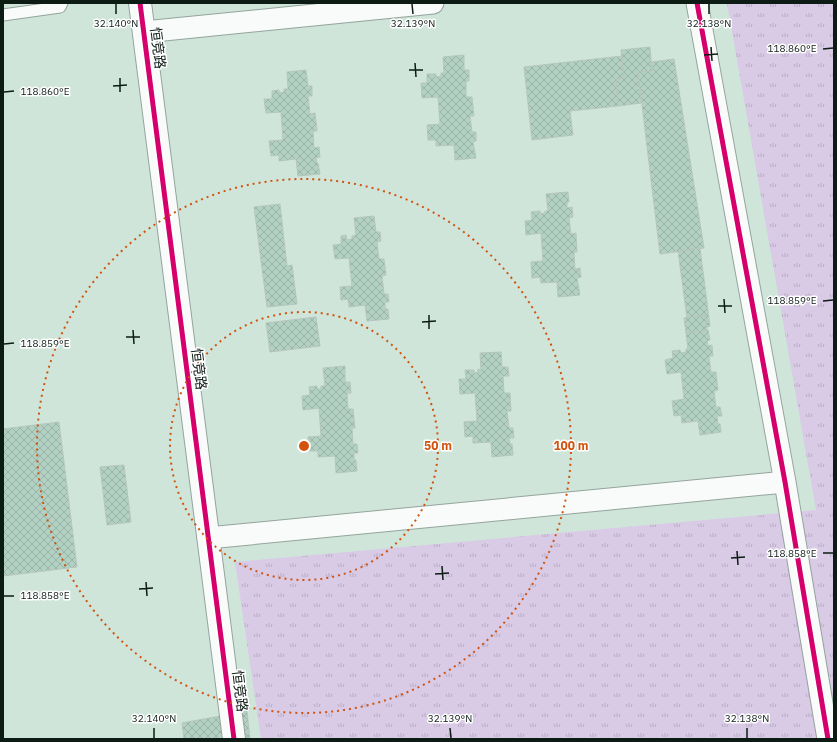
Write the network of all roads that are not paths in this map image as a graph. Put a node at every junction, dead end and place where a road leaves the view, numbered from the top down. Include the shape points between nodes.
1 (62, 3) edge
2 (140, 3) edge
3 (433, 3) edge
4 (697, 3) edge
5 (3, 15) edge
6 (144, 32) junction
7 (785, 482) junction
8 (208, 538) junction
9 (234, 739) edge
10 (828, 739) edge

1 - 5 lane via 60,7
2 - 6 street, 恒竞路
3 - 6 street
4 - 7 street
6 - 8 street, 恒竞路
7 - 8 street
7 - 10 street
8 - 9 street, 恒竞路

